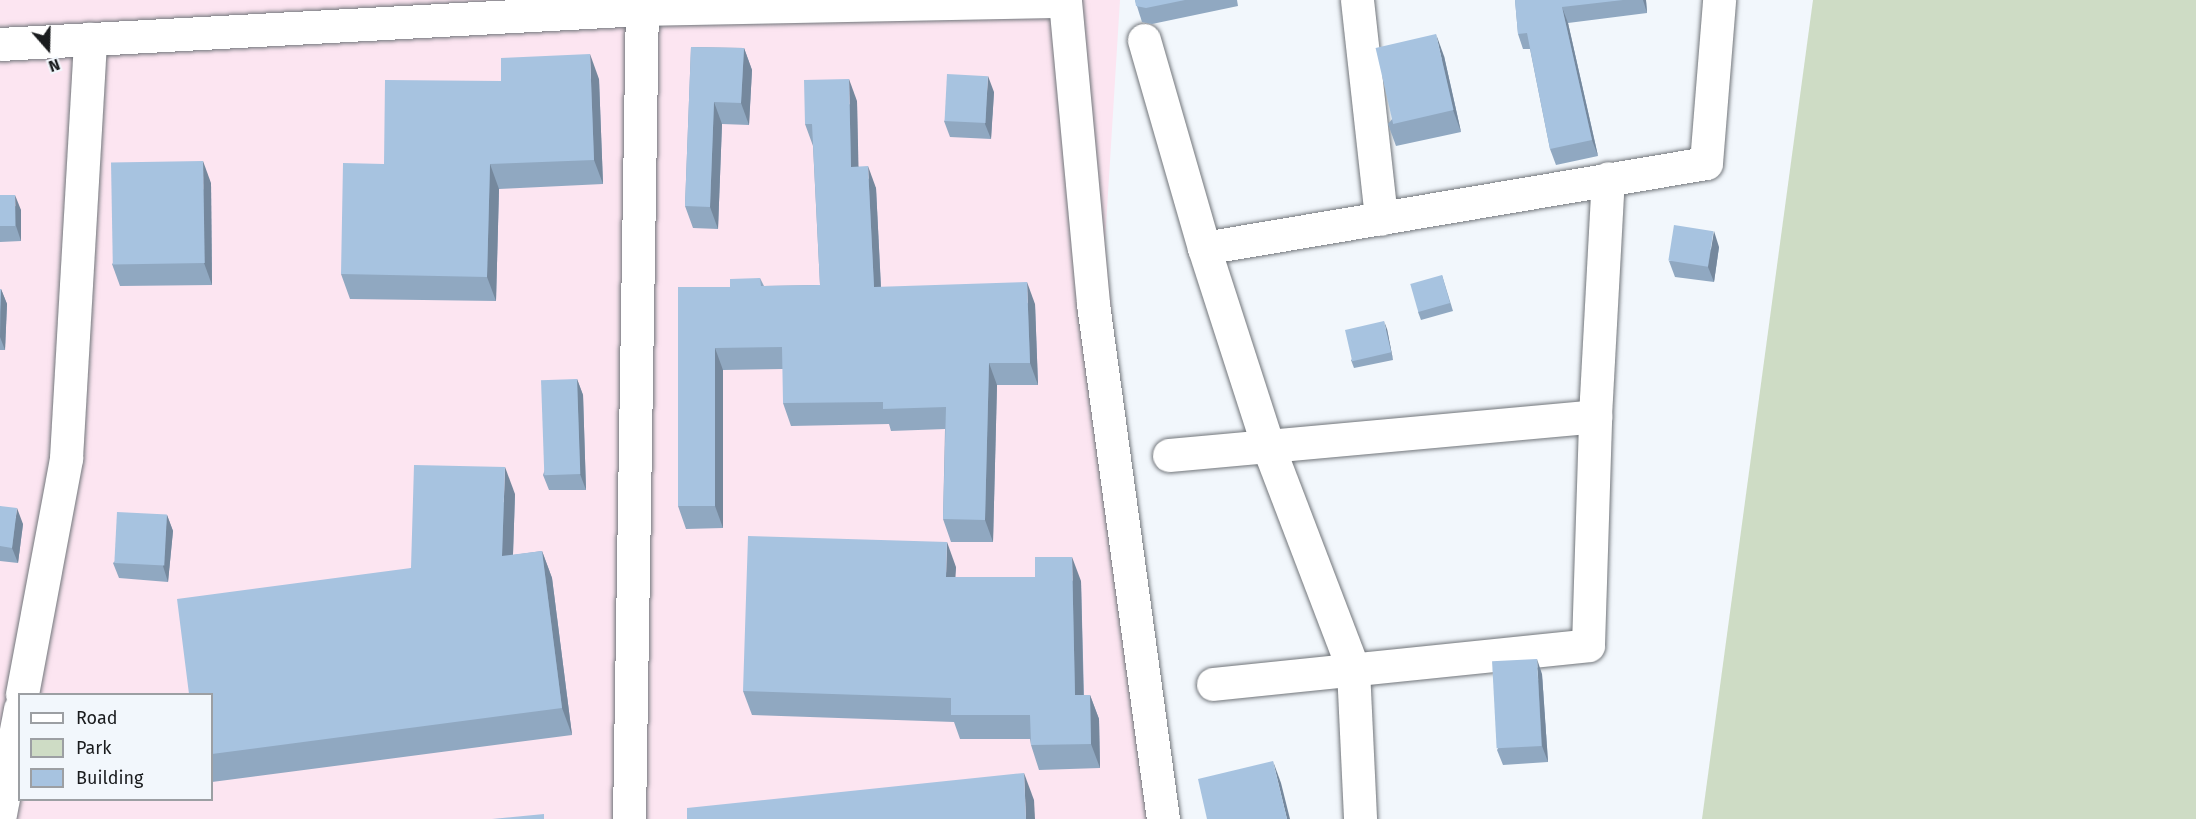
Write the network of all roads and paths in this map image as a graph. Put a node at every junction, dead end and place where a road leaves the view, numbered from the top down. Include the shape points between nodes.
1 (1357, 0) edge
2 (1719, 0) edge
3 (642, 4) edge
4 (90, 39) junction
5 (1144, 40) dead end
6 (0, 44) edge
7 (1608, 178) junction
8 (1381, 219) junction
9 (1204, 248) junction
10 (1595, 416) junction
11 (1268, 446) junction
12 (1169, 455) dead end
13 (1353, 669) junction
14 (1213, 684) dead end
15 (22, 693) edge
16 (18, 720) edge
17 (0, 814) edge
18 (629, 819) edge
19 (1162, 819) edge
20 (1360, 819) edge

1 - 8 street
2 - 7 street via 1706,163
3 - 4 street
3 - 18 street
3 - 19 street via 1065,1 1093,304
4 - 6 street
4 - 15 street via 66,458
5 - 9 street
7 - 8 street
7 - 10 street
8 - 9 street
9 - 11 street
10 - 11 street
10 - 13 street via 1588,645
11 - 12 street
11 - 13 street
13 - 14 street
13 - 20 street
16 - 17 street

